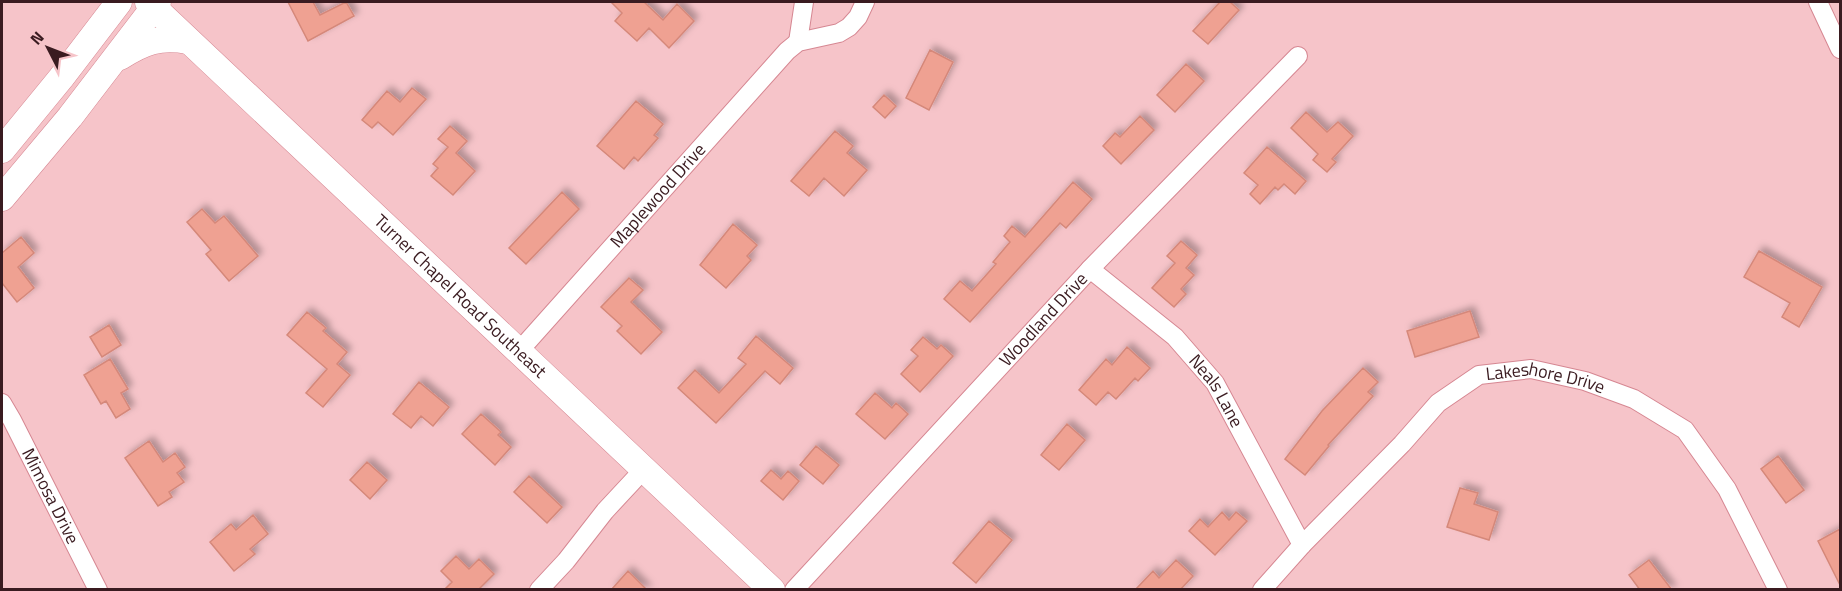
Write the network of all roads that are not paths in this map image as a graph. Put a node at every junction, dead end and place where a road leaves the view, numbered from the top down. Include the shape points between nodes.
1 (119, 2) edge
2 (804, 2) edge
3 (865, 2) edge
4 (1818, 2) edge
5 (153, 3) edge
6 (188, 40) junction
7 (798, 42) junction
8 (1840, 49) edge
9 (1298, 56) dead end
10 (114, 61) junction
11 (2, 150) edge
12 (2, 198) edge
13 (1090, 269) junction
14 (520, 350) junction
15 (2, 403) edge
16 (645, 468) junction
17 (1302, 545) junction
18 (98, 590) edge
19 (539, 590) edge
20 (772, 590) edge
21 (794, 590) edge
22 (1262, 590) edge
23 (1778, 590) edge

1 - 11 street
2 - 7 street
3 - 7 street via 858,17 839,33
4 - 8 street
5 - 6 street, Turner Chapel Road Southeast
5 - 10 street
6 - 10 street via 160,39 134,48
6 - 14 street, Turner Chapel Road Southeast
7 - 14 street, Maplewood Drive
9 - 13 street, Woodland Drive
10 - 12 street
13 - 17 street, Neals Lane via 1174,337 1215,383
13 - 21 street, Woodland Drive
14 - 16 street, Turner Chapel Road Southeast
15 - 18 street, Mimosa Drive
16 - 19 street
16 - 20 street, Turner Chapel Road Southeast
17 - 22 street, Lakeshore Drive
17 - 23 street, Lakeshore Drive via 1437,404 1479,375 1531,369 1585,381 1634,399 1685,430 1727,489

